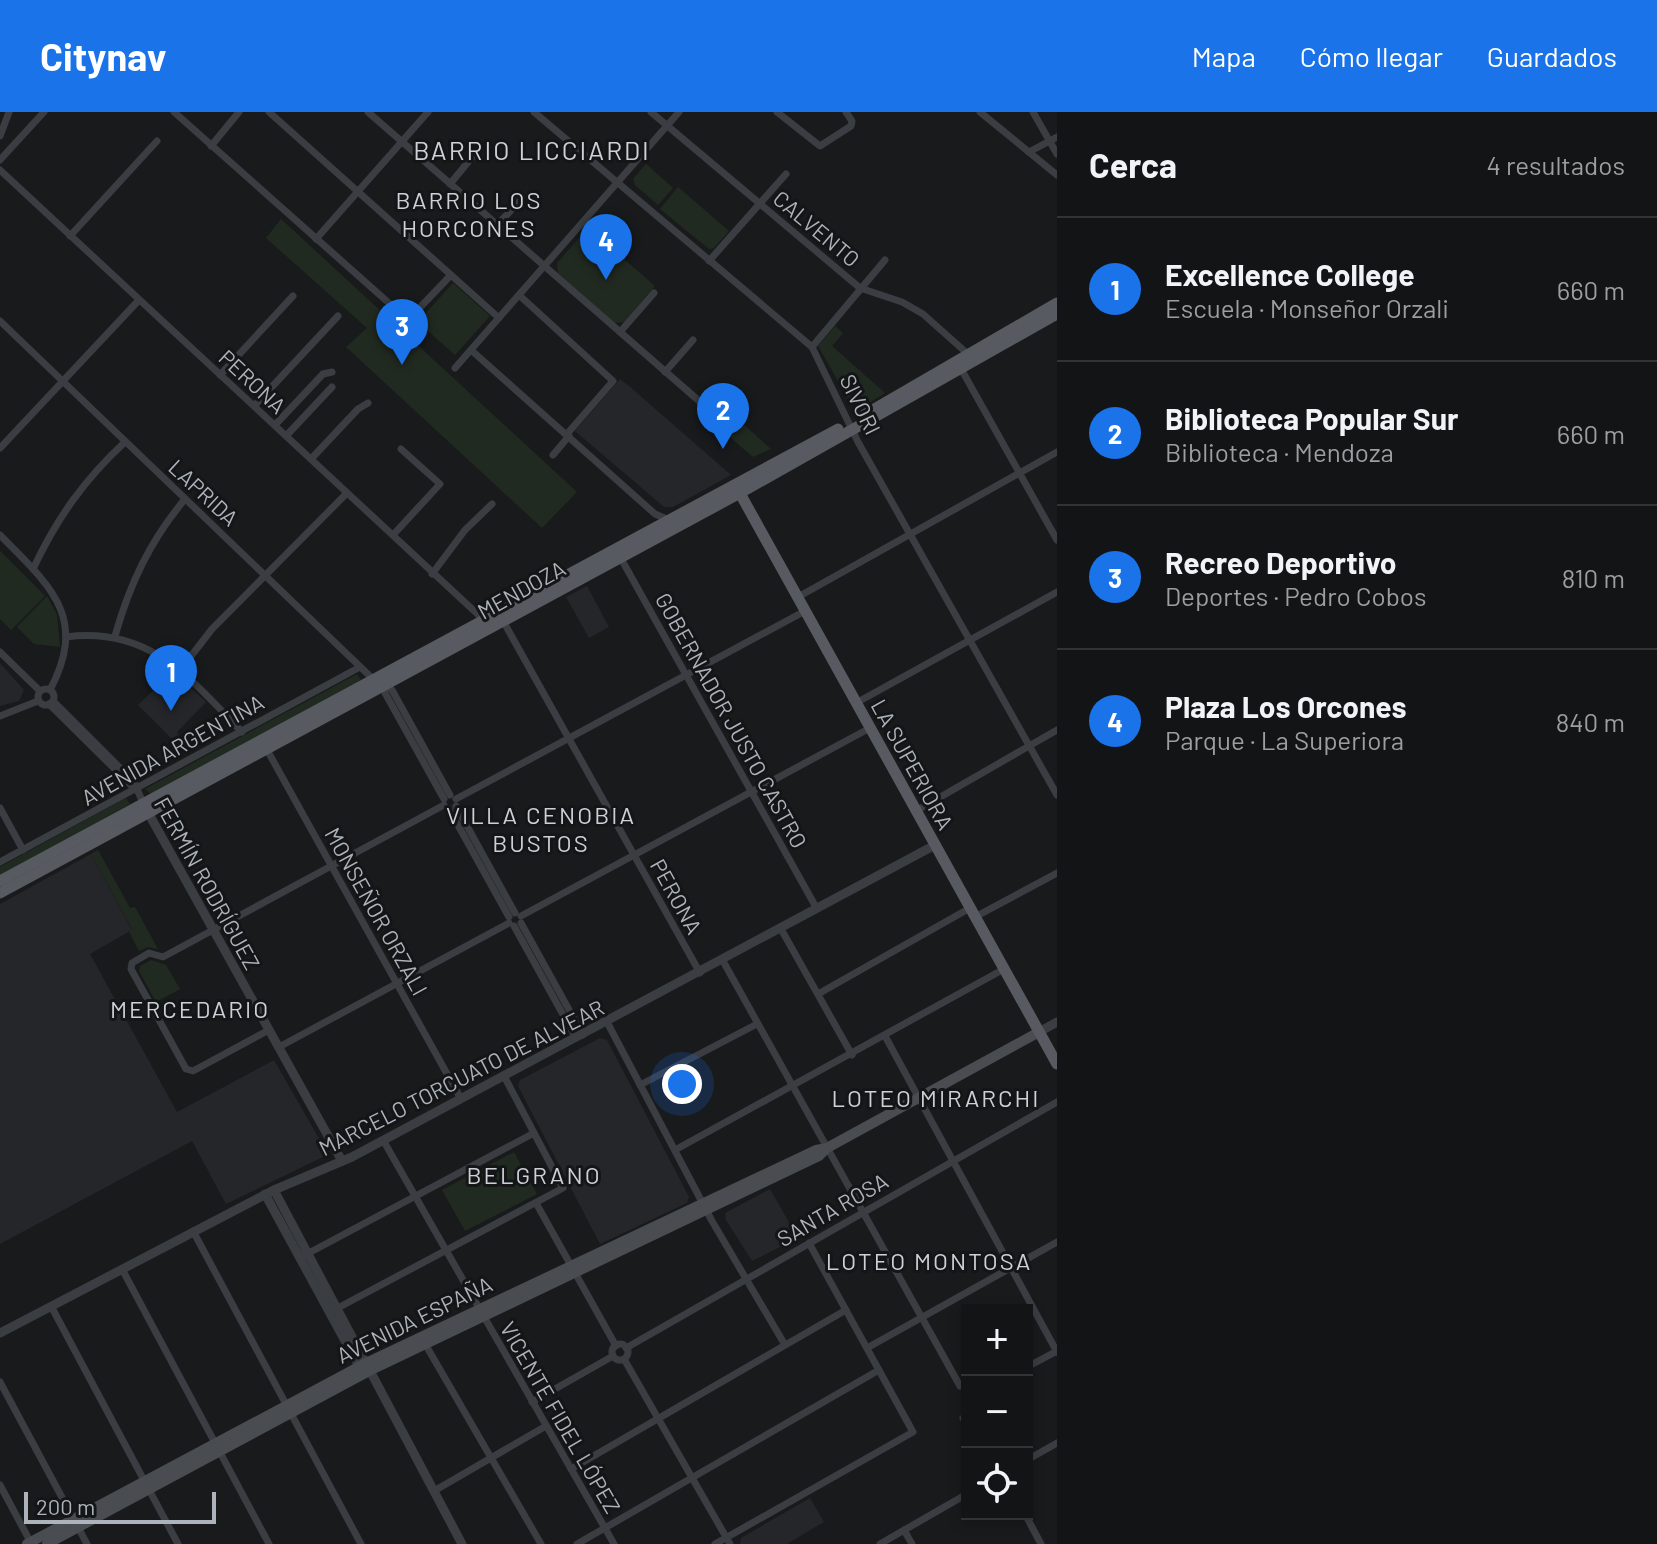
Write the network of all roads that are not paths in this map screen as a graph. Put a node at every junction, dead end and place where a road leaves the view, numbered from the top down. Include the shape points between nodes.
1 (9, 112) edge
2 (44, 112) edge
3 (174, 112) edge
4 (239, 112) edge
5 (269, 112) edge
6 (368, 112) edge
7 (428, 112) edge
8 (534, 112) edge
9 (651, 112) edge
10 (679, 112) edge
11 (777, 112) edge
12 (980, 112) edge
13 (1033, 112) edge
14 (848, 114) edge
15 (667, 126) junction
16 (0, 136) edge
17 (1053, 139) edge
18 (157, 141) dead end
19 (402, 142) junction
20 (211, 146) junction
21 (1029, 152) junction
22 (1057, 154) edge
23 (473, 156) dead end
24 (0, 160) edge
25 (0, 170) edge
26 (786, 174) dead end
27 (1057, 175) edge
28 (617, 183) junction
29 (450, 184) junction
30 (358, 192) junction
31 (521, 200) dead end
32 (760, 203) junction
33 (497, 225) junction
34 (70, 236) junction
35 (316, 239) junction
36 (885, 260) dead end
37 (709, 261) junction
38 (544, 266) junction
39 (451, 275) junction
40 (860, 288) junction
41 (654, 293) dead end
42 (519, 295) junction
43 (293, 296) dead end
44 (139, 300) junction
45 (1057, 303) edge
46 (1057, 314) edge
47 (338, 316) dead end
48 (499, 318) junction
49 (0, 321) edge
50 (620, 332) junction
51 (693, 340) dead end
52 (812, 347) junction
53 (471, 350) junction
54 (969, 355) junction
55 (960, 366) junction
56 (455, 368) dead end
57 (332, 372) dead end
58 (665, 372) junction
59 (220, 375) junction
60 (61, 381) junction
61 (332, 387) dead end
62 (368, 403) dead end
63 (254, 406) junction
64 (706, 407) dead end
65 (275, 425) junction
66 (852, 426) junction
67 (568, 435) junction
68 (286, 436) junction
69 (125, 442) junction
70 (0, 448) edge
71 (401, 449) dead end
72 (1057, 452) edge
73 (553, 455) dead end
74 (311, 459) junction
75 (1020, 473) junction
76 (737, 488) junction
77 (347, 493) junction
78 (185, 499) junction
79 (492, 504) dead end
80 (668, 520) junction
81 (656, 526) junction
82 (680, 526) junction
83 (0, 535) edge
84 (393, 535) junction
85 (911, 536) junction
86 (1057, 540) edge
87 (618, 553) junction
88 (33, 569) junction
89 (432, 574) junction
90 (267, 576) junction
91 (1057, 592) edge
92 (798, 597) junction
93 (805, 611) junction
94 (482, 620) junction
95 (502, 621) junction
96 (115, 636) junction
97 (476, 636) junction
98 (66, 637) junction
99 (971, 642) junction
100 (0, 652) edge
101 (360, 667) junction
102 (181, 669) junction
103 (686, 675) junction
104 (373, 680) junction
105 (385, 686) junction
106 (50, 690) junction
107 (40, 691) junction
108 (38, 701) junction
109 (51, 703) junction
110 (856, 703) junction
111 (0, 716) edge
112 (870, 728) junction
113 (1057, 730) edge
114 (242, 732) junction
115 (568, 738) junction
116 (264, 744) junction
117 (1029, 745) junction
118 (136, 790) junction
119 (751, 792) junction
120 (1057, 795) edge
121 (450, 802) junction
122 (0, 808) edge
123 (146, 808) junction
124 (916, 811) junction
125 (935, 845) junction
126 (23, 850) junction
127 (634, 855) junction
128 (0, 862) edge
129 (332, 866) junction
130 (1057, 873) edge
131 (0, 881) edge
132 (0, 893) edge
133 (817, 909) junction
134 (973, 912) junction
135 (515, 920) junction
136 (781, 929) junction
137 (213, 930) junction
138 (723, 961) junction
139 (1004, 969) junction
140 (700, 973) junction
141 (397, 983) junction
142 (818, 994) junction
143 (607, 1022) junction
144 (1057, 1022) edge
145 (757, 1024) junction
146 (269, 1030) junction
147 (1039, 1032) junction
148 (885, 1036) junction
149 (579, 1037) junction
150 (279, 1047) junction
151 (852, 1055) junction
152 (1057, 1064) edge
153 (504, 1076) junction
154 (640, 1085) junction
155 (793, 1088) junction
156 (920, 1098) junction
157 (461, 1099) junction
158 (1057, 1102) edge
159 (534, 1133) junction
160 (383, 1140) junction
161 (827, 1148) junction
162 (675, 1150) junction
163 (954, 1160) junction
164 (342, 1161) junction
165 (270, 1192) junction
166 (415, 1196) junction
167 (536, 1203) junction
168 (705, 1207) junction
169 (862, 1212) junction
170 (193, 1231) junction
171 (1057, 1242) edge
172 (809, 1243) junction
173 (445, 1251) junction
174 (304, 1256) junction
175 (1011, 1268) junction
176 (122, 1269) junction
177 (572, 1270) junction
178 (746, 1279) junction
179 (51, 1306) junction
180 (332, 1310) junction
181 (846, 1310) junction
182 (480, 1313) junction
183 (922, 1318) junction
184 (0, 1333) edge
185 (424, 1340) junction
186 (785, 1345) junction
187 (616, 1346) junction
188 (626, 1348) junction
189 (867, 1348) junction
190 (1057, 1351) edge
191 (613, 1356) junction
192 (624, 1359) junction
193 (1033, 1364) edge
194 (879, 1370) junction
195 (366, 1371) junction
196 (0, 1382) edge
197 (960, 1386) dead end
198 (532, 1402) junction
199 (288, 1409) junction
200 (658, 1418) junction
201 (546, 1426) junction
202 (1057, 1443) edge
203 (217, 1447) junction
204 (1033, 1457) edge
205 (491, 1458) junction
206 (571, 1469) junction
207 (692, 1478) junction
208 (0, 1485) edge
209 (146, 1485) junction
210 (434, 1491) junction
211 (961, 1497) edge
212 (1028, 1520) edge
213 (76, 1523) junction
214 (604, 1528) junction
215 (904, 1530) junction
216 (728, 1541) edge
217 (29, 1544) edge
218 (47, 1544) edge
219 (87, 1544) edge
220 (178, 1544) edge
221 (269, 1544) edge
222 (361, 1544) edge
223 (462, 1544) edge
224 (541, 1544) edge
225 (577, 1544) edge
226 (614, 1544) edge
227 (715, 1544) edge
228 (880, 1544) edge
229 (912, 1544) edge
230 (1041, 1544) edge

1 - 16 street
2 - 24 street
3 - 20 street
4 - 20 street
5 - 30 street
6 - 19 street
7 - 19 street
8 - 28 street, SIVORI
9 - 15 street, CALVENTO
10 - 15 street
11 - 14 street via 814,144 825,145 848,129
12 - 21 street
13 - 17 street
15 - 28 street
15 - 32 street, CALVENTO
17 - 21 street
17 - 22 street
18 - 34 street
19 - 29 street
19 - 30 street
20 - 35 street
21 - 27 street
23 - 29 street
25 - 34 street, PERONA
26 - 32 street
28 - 37 street, SIVORI
28 - 38 street
29 - 33 street
30 - 35 street
30 - 39 street
31 - 33 street
32 - 37 street
32 - 40 street, CALVENTO
33 - 38 street
34 - 44 street, PERONA
35 - 39 street via 408,320
36 - 40 street
37 - 52 street, SIVORI
38 - 42 street
38 - 50 street
39 - 48 street
40 - 52 street
40 - 54 street, CALVENTO via 923,314
41 - 50 street
42 - 48 street
42 - 67 street via 613,381
43 - 59 street
44 - 59 street, PERONA
44 - 60 street
45 - 54 main road, MENDOZA
46 - 55 main road, MENDOZA
47 - 63 street
48 - 53 street
49 - 60 street, LAPRIDA
50 - 58 street
51 - 58 street
52 - 66 street, SIVORI
53 - 56 street
53 - 67 street
54 - 55 main road, MENDOZA
55 - 66 main road, MENDOZA
55 - 75 street
57 - 65 street via 323,374
58 - 64 street
59 - 63 street, PERONA
60 - 69 street, LAPRIDA
60 - 70 street
61 - 68 street
62 - 74 street
63 - 65 street, PERONA
65 - 68 street, PERONA
66 - 76 main road, MENDOZA
66 - 85 street, SIVORI
67 - 73 street
67 - 81 street
68 - 74 street, PERONA
69 - 78 street, LAPRIDA
69 - 88 street via 73,496
71 - 84 street via 440,484
72 - 75 street
74 - 77 street, PERONA
75 - 85 street
75 - 86 street
76 - 80 main road, MENDOZA
76 - 82 main road, MENDOZA
76 - 92 main road, LA SUPERIORA
77 - 84 street, PERONA
77 - 90 street
78 - 90 street, LAPRIDA
78 - 96 street via 144,556 127,591
79 - 89 street
80 - 81 main road, MENDOZA
80 - 82 street
81 - 82 main road, MENDOZA
81 - 87 main road, MENDOZA
83 - 88 street
84 - 89 street, PERONA
85 - 92 street
85 - 99 street, SIVORI
87 - 95 main road, MENDOZA
87 - 95 main road, MENDOZA via 512,605
87 - 103 street, GOBERNADOR JUSTO CASTRO
88 - 98 street via 60,603
89 - 94 street, PERONA
90 - 101 street, LAPRIDA
90 - 102 street via 212,629
91 - 99 street
92 - 93 main road, LA SUPERIORA
93 - 103 street
93 - 110 main road, LA SUPERIORA
94 - 95 main road, MENDOZA
94 - 97 street
94 - 104 main road, MENDOZA
95 - 97 main road, MENDOZA
95 - 115 street, PERONA
96 - 98 street
96 - 102 street
97 - 105 main road, MENDOZA
98 - 106 street via 64,660
99 - 110 street
99 - 117 street, SIVORI
100 - 107 street
101 - 104 street, LAPRIDA
101 - 114 street, AVENIDA ARGENTINA
102 - 114 street
103 - 115 street
103 - 119 street, GOBERNADOR JUSTO CASTRO
104 - 105 street, LAPRIDA
104 - 116 main road, MENDOZA
105 - 116 main road, MENDOZA
105 - 121 street, LAPRIDA via 392,690
106 - 107 street
106 - 109 street
107 - 108 street
108 - 109 street
108 - 111 street
109 - 118 street, FERMÍN RODRÍGUEZ
110 - 112 main road, LA SUPERIORA
112 - 119 street
112 - 124 main road, LA SUPERIORA
113 - 117 street
114 - 118 street, AVENIDA ARGENTINA
115 - 121 street
115 - 127 street, PERONA
116 - 123 main road, MENDOZA
116 - 129 street, MONSEÑOR ORZALI
117 - 120 street, SIVORI
117 - 124 street
118 - 123 street, FERMÍN RODRÍGUEZ
118 - 126 street, AVENIDA ARGENTINA
119 - 127 street
119 - 133 street, GOBERNADOR JUSTO CASTRO
121 - 129 street
121 - 135 street, LAPRIDA
122 - 126 street
123 - 131 main road, MENDOZA
123 - 132 main road, MENDOZA
123 - 137 street, FERMÍN RODRÍGUEZ
124 - 125 main road, LA SUPERIORA
125 - 133 street, MARCELO TORCUATO DE ALVEAR
125 - 134 main road, LA SUPERIORA
126 - 128 street, AVENIDA ARGENTINA
127 - 135 street
127 - 140 street, PERONA
129 - 137 street
129 - 141 street, MONSEÑOR ORZALI
130 - 134 street
133 - 136 street, MARCELO TORCUATO DE ALVEAR
134 - 139 main road, LA SUPERIORA
134 - 142 street
135 - 141 street
135 - 149 street, LAPRIDA
136 - 138 street, MARCELO TORCUATO DE ALVEAR
136 - 142 street
137 - 146 street, FERMÍN RODRÍGUEZ
137 - 146 street via 163,957 149,953 132,963 186,1069 193,1071
138 - 140 street, MARCELO TORCUATO DE ALVEAR
138 - 145 street
139 - 147 main road, LA SUPERIORA
139 - 148 street
140 - 143 street, MARCELO TORCUATO DE ALVEAR
141 - 150 street
141 - 157 street, MONSEÑOR ORZALI
142 - 151 street
143 - 149 street, MARCELO TORCUATO DE ALVEAR
143 - 154 street
144 - 147 street, AVENIDA ESPAÑA
145 - 154 street
145 - 155 street
146 - 150 street, FERMÍN RODRÍGUEZ
147 - 152 main road, LA SUPERIORA
147 - 156 main road, AVENIDA ESPAÑA
148 - 151 street
148 - 156 street
149 - 153 street, MARCELO TORCUATO DE ALVEAR
150 - 164 street, FERMÍN RODRÍGUEZ
151 - 155 street
153 - 157 street, MARCELO TORCUATO DE ALVEAR
153 - 159 street
154 - 162 street
155 - 161 street
155 - 162 street
156 - 161 main road, AVENIDA ESPAÑA
156 - 163 street
157 - 160 street, MARCELO TORCUATO DE ALVEAR
158 - 163 street, SANTA ROSA
159 - 166 street
159 - 167 street via 563,1188
160 - 164 street, MARCELO TORCUATO DE ALVEAR
160 - 166 street, VICENTE FIDEL LÓPEZ
161 - 168 main road, AVENIDA ESPAÑA
161 - 169 street
162 - 168 street
163 - 169 street, SANTA ROSA
163 - 175 street
164 - 165 street, MARCELO TORCUATO DE ALVEAR
165 - 170 street, MARCELO TORCUATO DE ALVEAR
165 - 174 street
166 - 173 street, VICENTE FIDEL LÓPEZ
166 - 174 street
167 - 173 street
167 - 177 street
168 - 177 main road, AVENIDA ESPAÑA
168 - 178 street
169 - 172 street, SANTA ROSA
169 - 183 street
170 - 176 street, MARCELO TORCUATO DE ALVEAR
170 - 199 street
171 - 175 street
172 - 178 street, SANTA ROSA
172 - 181 street
173 - 180 street
173 - 182 street, VICENTE FIDEL LÓPEZ
174 - 180 street
175 - 183 street
175 - 190 street
176 - 179 street, MARCELO TORCUATO DE ALVEAR
176 - 203 street
177 - 182 main road, AVENIDA ESPAÑA
177 - 187 street
178 - 186 street
178 - 188 street, SANTA ROSA
179 - 184 street, MARCELO TORCUATO DE ALVEAR
179 - 209 street
180 - 195 street
181 - 186 street
181 - 189 street
182 - 185 main road, AVENIDA ESPAÑA
182 - 198 street, VICENTE FIDEL LÓPEZ
183 - 189 street
183 - 197 street
185 - 195 main road, AVENIDA ESPAÑA
185 - 205 street
186 - 200 street
187 - 188 street
187 - 191 street
188 - 192 street
189 - 194 street
190 - 193 street
191 - 192 street
191 - 198 street
192 - 200 street
194 - 207 street
194 - 216 street via 913,1432
195 - 199 main road, AVENIDA ESPAÑA
195 - 210 street
196 - 213 street
198 - 201 street, VICENTE FIDEL LÓPEZ
199 - 203 main road, AVENIDA ESPAÑA
199 - 222 street
200 - 206 street
200 - 207 street
201 - 205 street
201 - 206 street, VICENTE FIDEL LÓPEZ
202 - 204 street
203 - 209 main road, AVENIDA ESPAÑA
203 - 221 street
205 - 210 street
205 - 224 street
206 - 214 street, VICENTE FIDEL LÓPEZ
207 - 214 street
207 - 216 street
208 - 217 street
209 - 213 main road, AVENIDA ESPAÑA
209 - 220 street
210 - 223 street
211 - 215 street
212 - 230 street
213 - 217 main road, AVENIDA ESPAÑA
213 - 218 main road, AVENIDA ESPAÑA
213 - 219 street
214 - 225 street
214 - 226 street, VICENTE FIDEL LÓPEZ
215 - 228 street
215 - 229 street
216 - 227 street

